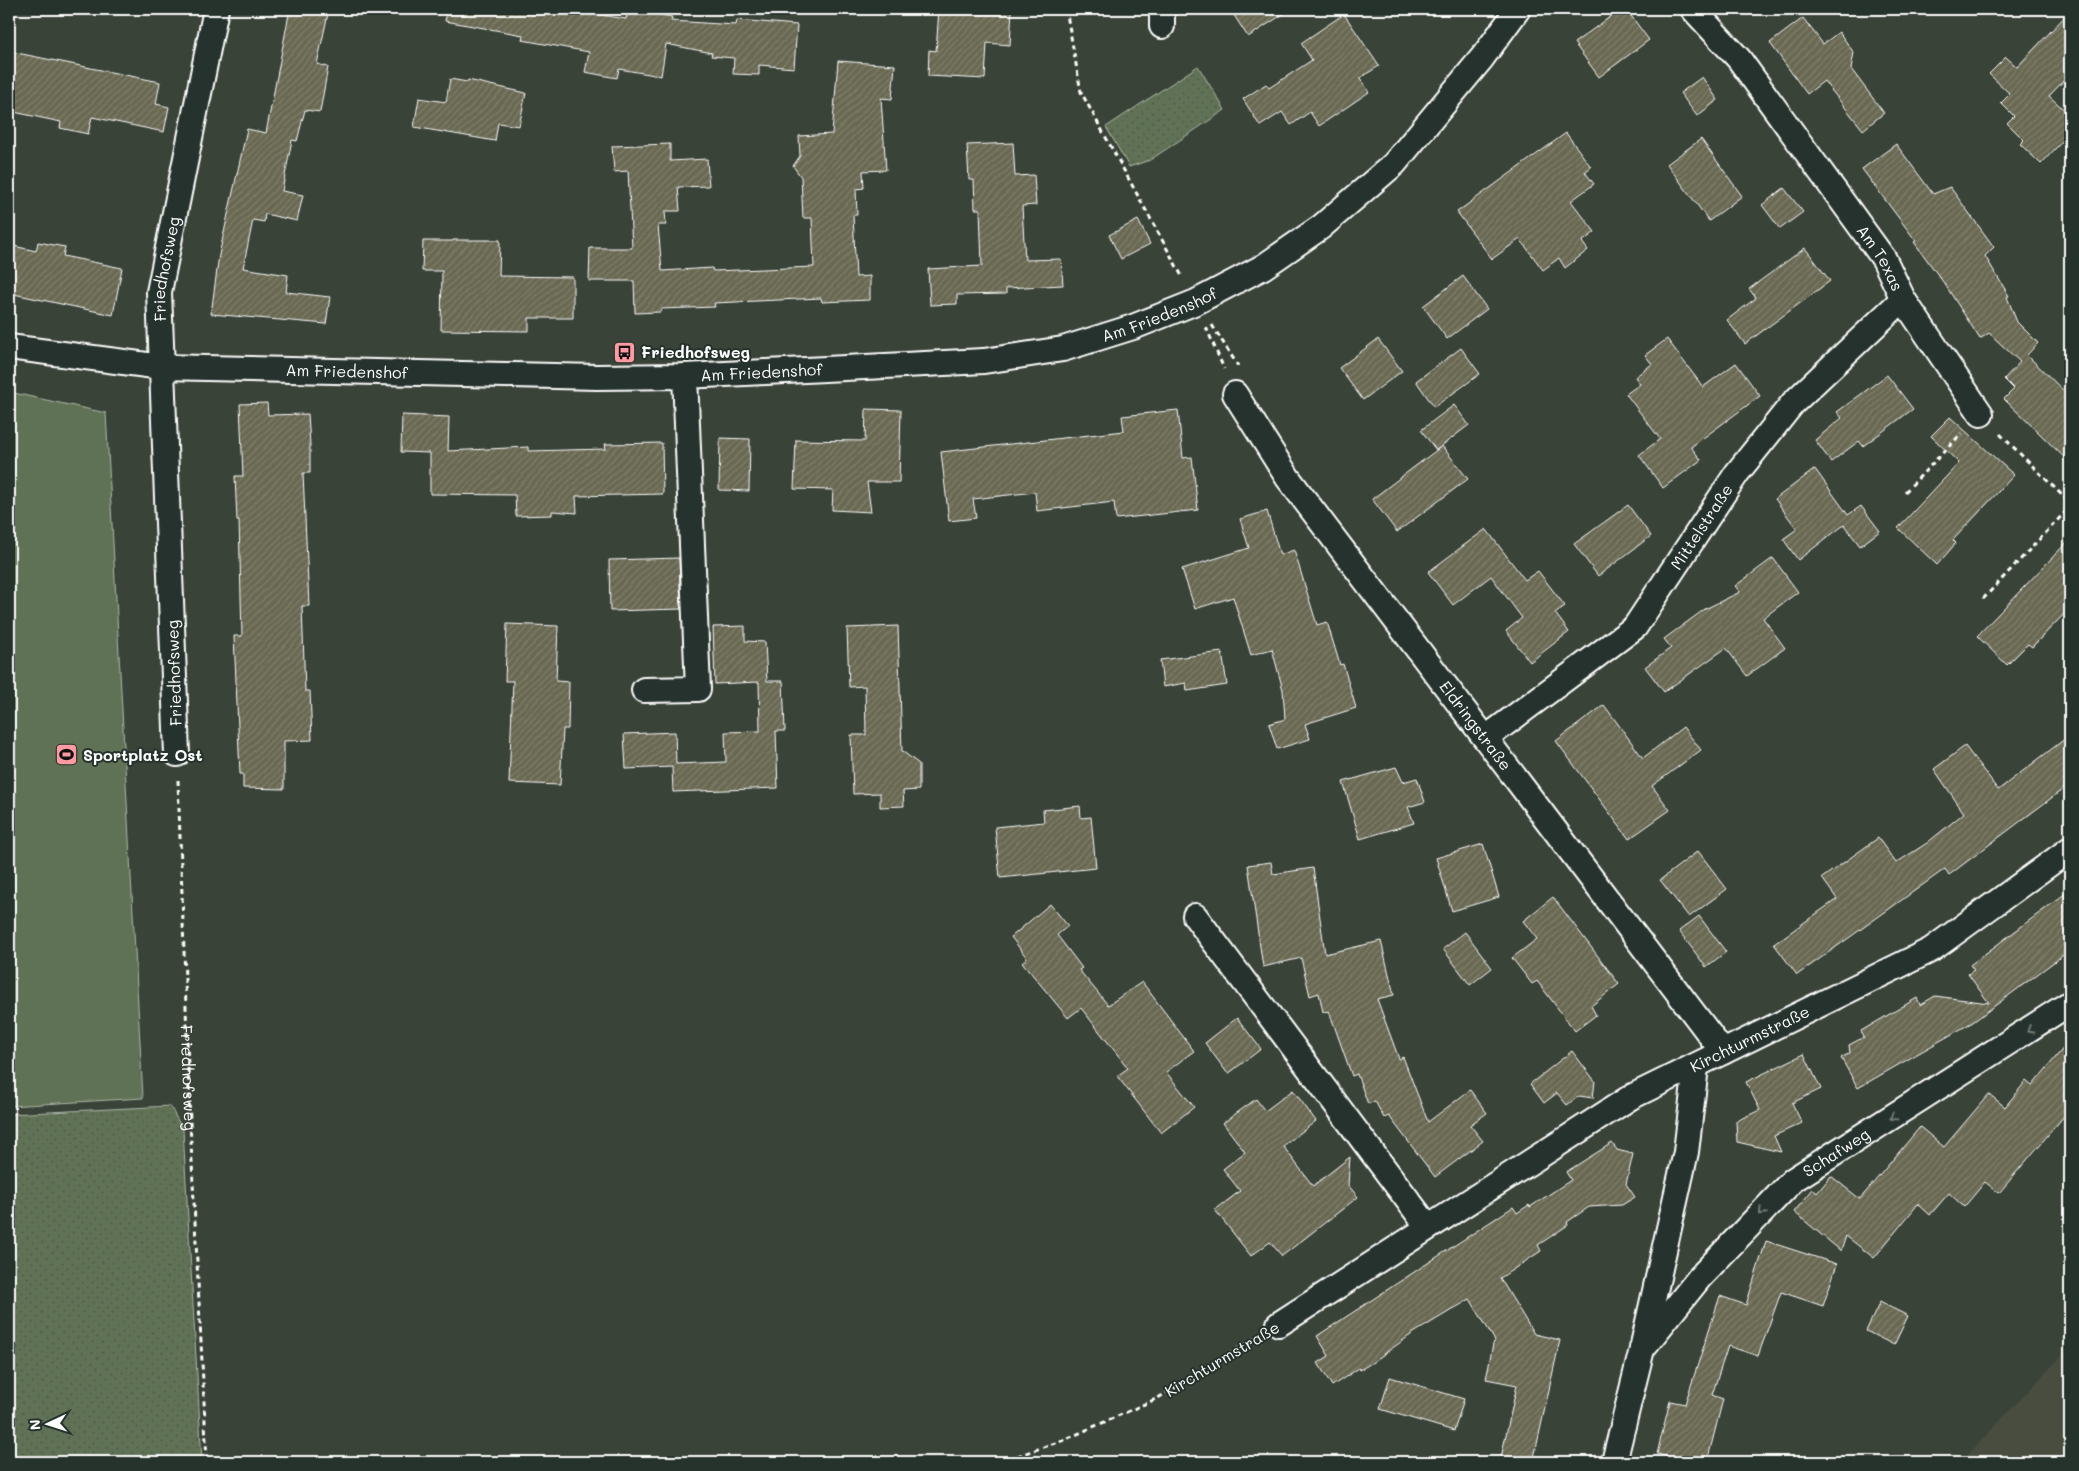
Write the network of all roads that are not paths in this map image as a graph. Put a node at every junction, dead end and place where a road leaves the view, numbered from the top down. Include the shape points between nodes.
1 (216, 9) edge
2 (1518, 9) edge
3 (1693, 9) edge
4 (1903, 299) junction
5 (9, 347) edge
6 (162, 367) junction
7 (685, 376) junction
8 (1235, 394) road end
9 (1981, 414) road end
10 (644, 690) dead end
11 (1486, 738) junction
12 (177, 754) road end
13 (2070, 849) edge
14 (1195, 916) dead end
15 (2070, 1003) edge
16 (1723, 1052) junction
17 (1696, 1067) junction
18 (1428, 1227) junction
19 (1280, 1324) road end
20 (1642, 1349) junction
21 (1614, 1462) edge

1 - 6 street, Friedhofsweg via 159,292
2 - 7 street, Am Friedenshof via 1394,164 1321,227 1263,267 1196,302 1133,327 1062,349 984,361
3 - 4 street, Am Texas via 1739,59 1884,259
4 - 9 street, Am Texas
4 - 11 street, Mittelstraße via 1793,403 1738,473 1635,627
5 - 6 street, Am Friedenshof
6 - 7 street, Am Friedenshof via 587,377
6 - 12 street, Friedhofsweg
7 - 10 street, Am Friedenshof via 698,689
8 - 11 street, Eldringstraße via 1288,478
11 - 16 street, Eldringstraße
13 - 16 street, Kirchturmstraße via 1931,950
14 - 18 street
15 -> 20 street, Schafweg via 1793,1180 1700,1277
16 - 17 street, Kirchturmstraße
17 - 18 street, Kirchturmstraße via 1631,1097
17 - 20 street, Schafweg via 1686,1152
18 - 19 street, Kirchturmstraße
20 - 21 street, Schafweg

